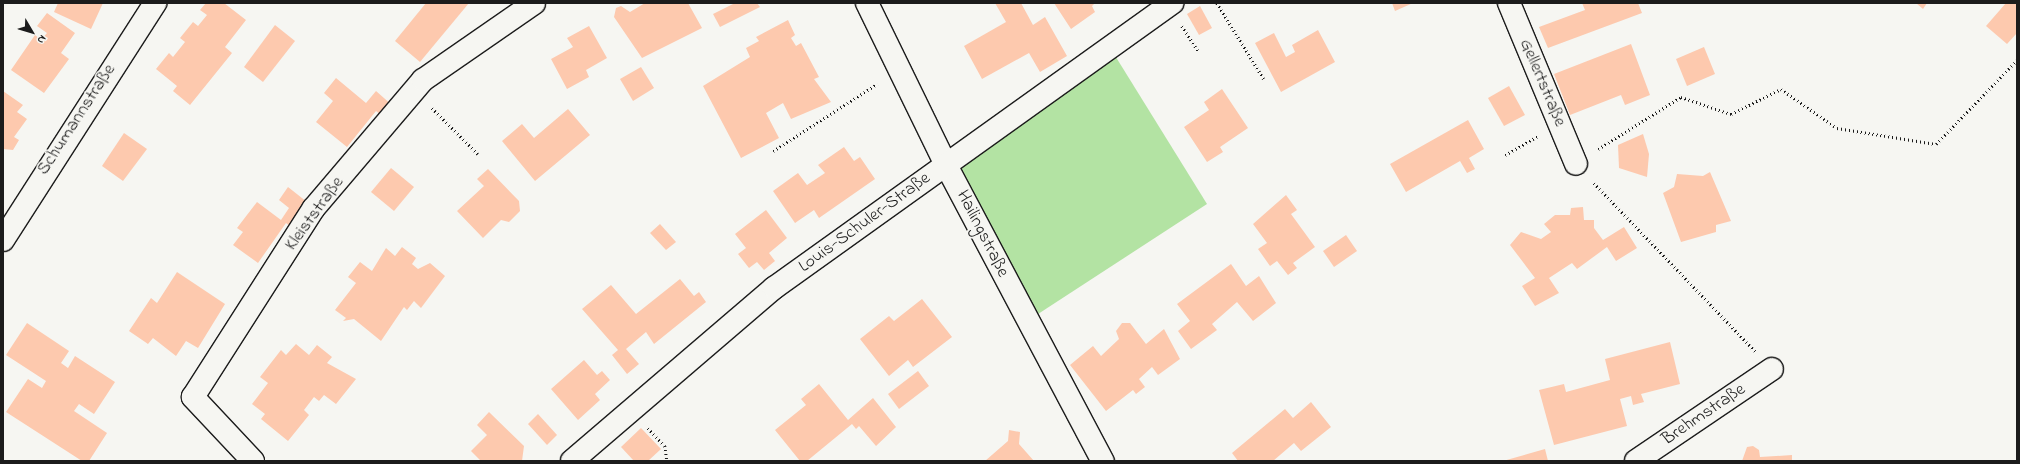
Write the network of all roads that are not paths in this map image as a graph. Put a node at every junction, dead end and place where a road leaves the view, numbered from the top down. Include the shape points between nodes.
1 (155, 3) edge
2 (534, 3) edge
3 (867, 3) edge
4 (1172, 3) edge
5 (1509, 3) edge
6 (1576, 164) road end
7 (946, 165) junction
8 (3, 240) edge
9 (1772, 369) road end
10 (1094, 458) edge
11 (254, 461) edge
12 (572, 461) edge
13 (1636, 461) edge

1 - 8 street, Schumannstraße
2 - 11 street, Kleiststraße via 423,80 314,208 193,397
3 - 7 street, Hailingstraße
4 - 7 street, Louis-Schuler-Straße
5 - 6 street, Gellertstraße
7 - 10 street, Hailingstraße
7 - 12 street, Louis-Schuler-Straße via 774,288
9 - 13 street, Brehmstraße

